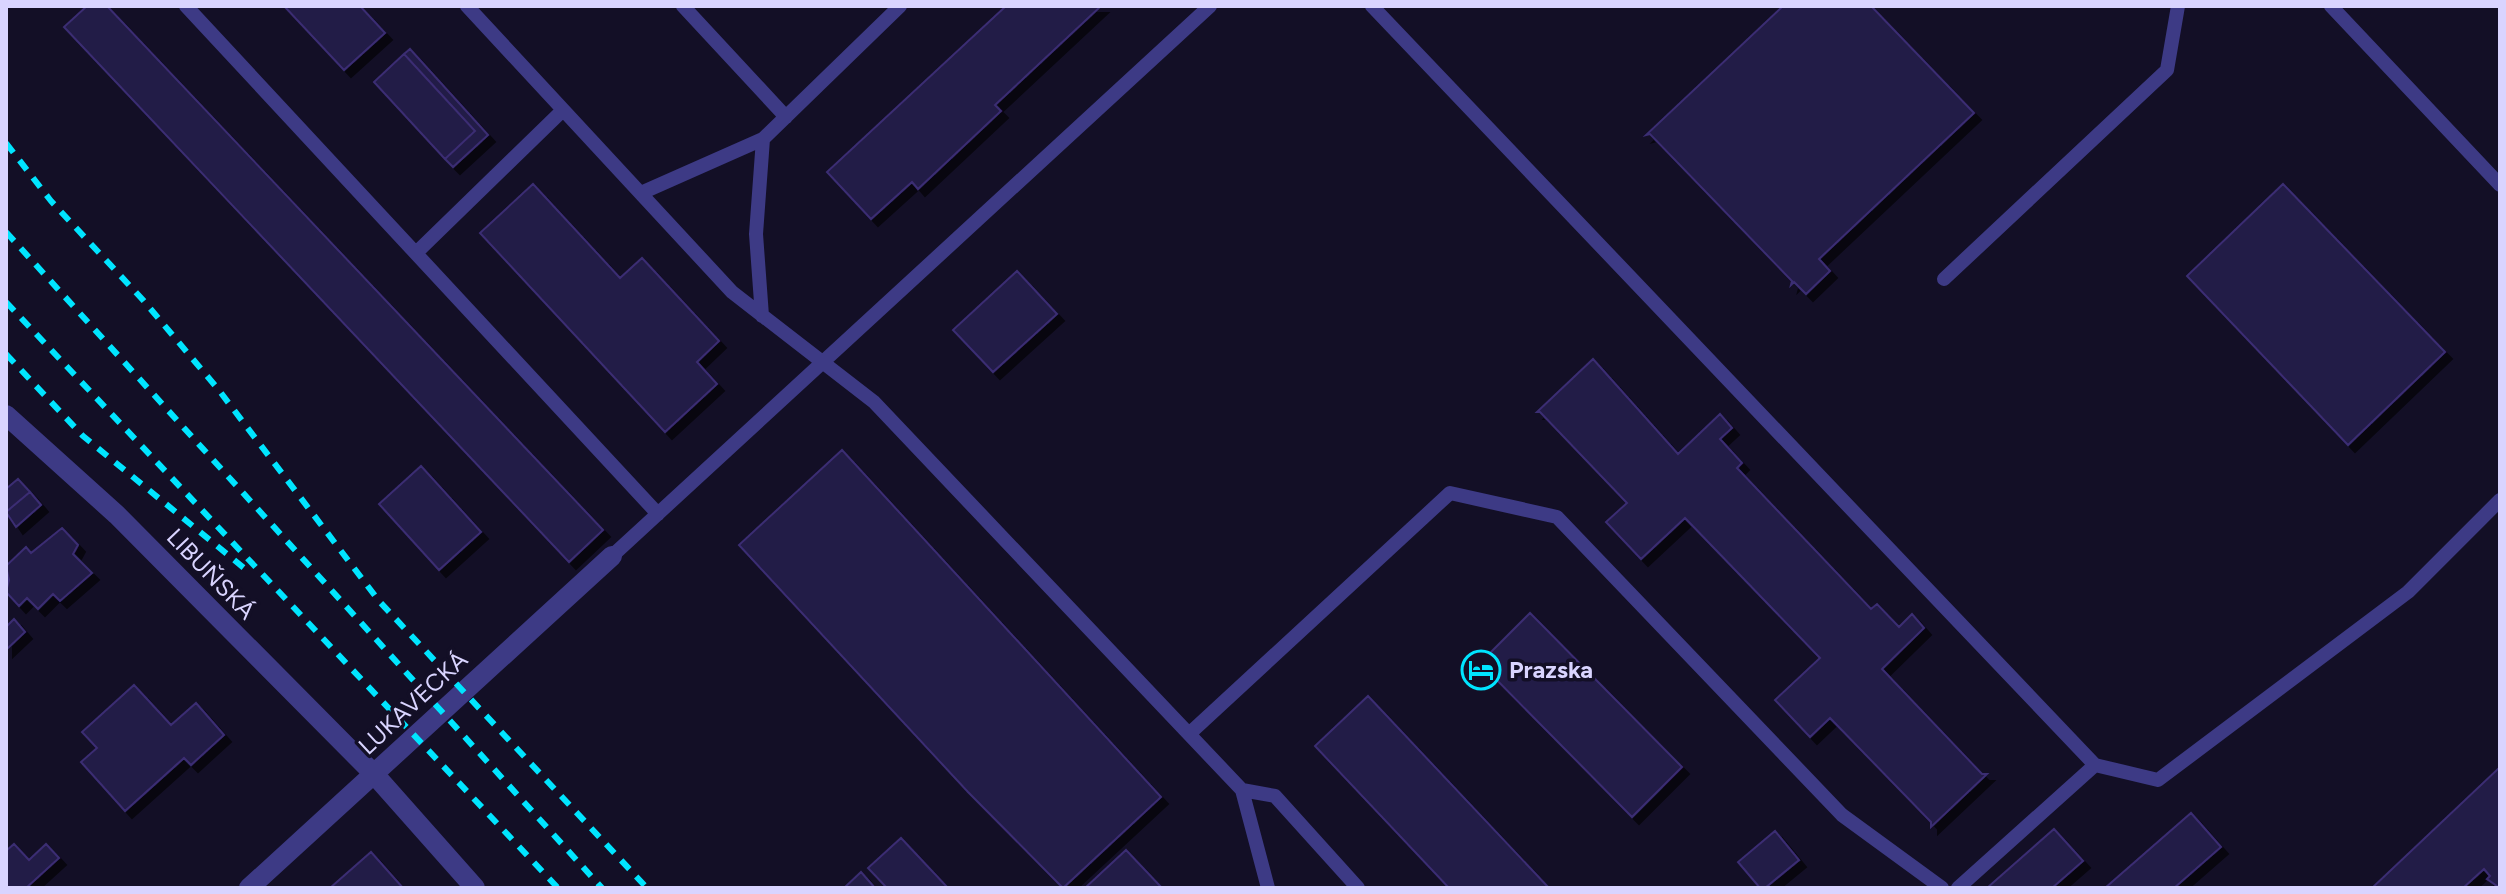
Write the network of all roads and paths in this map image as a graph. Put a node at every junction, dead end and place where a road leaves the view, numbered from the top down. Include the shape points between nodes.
1 (186, 6) edge
2 (467, 6) edge
3 (683, 6) edge
4 (900, 6) edge
5 (1210, 6) edge
6 (1372, 6) edge
7 (2178, 6) edge
8 (2331, 6) edge
9 (563, 110) junction
10 (786, 117) junction
11 (763, 139) junction
12 (2500, 185) edge
13 (641, 193) junction
14 (416, 253) junction
15 (1944, 279) dead end
16 (762, 316) junction
17 (822, 362) junction
18 (6, 415) edge
19 (2500, 500) edge
20 (658, 514) junction
21 (612, 556) joint
22 (1189, 734) junction
23 (2095, 765) junction
24 (374, 774) junction
25 (1242, 790) junction
26 (249, 888) edge
27 (475, 888) edge
28 (1268, 888) edge
29 (1358, 888) edge
30 (1942, 888) edge
31 (1958, 888) edge

1 - 14 lane
2 - 9 lane
3 - 10 lane
4 - 10 lane
5 - 17 lane
6 - 23 lane
7 - 15 lane via 2167,70
8 - 12 lane
9 - 13 lane
9 - 14 lane
10 - 11 lane
11 - 13 lane
11 - 16 lane via 756,234
13 - 16 lane via 732,292
14 - 20 lane
16 - 17 lane
17 - 20 lane
17 - 22 lane via 874,402
18 - 24 street, LIBUŇSKÁ via 117,515
19 - 23 lane via 2408,592 2158,780
20 - 21 lane
21 - 24 street, LUKAVECKÁ
22 - 25 lane
22 - 30 lane via 1450,493 1557,517 1842,815
23 - 31 lane
24 - 26 street, LUKAVECKÁ
24 - 27 street, LIBUŇSKÁ
25 - 28 lane
25 - 29 lane via 1275,796

